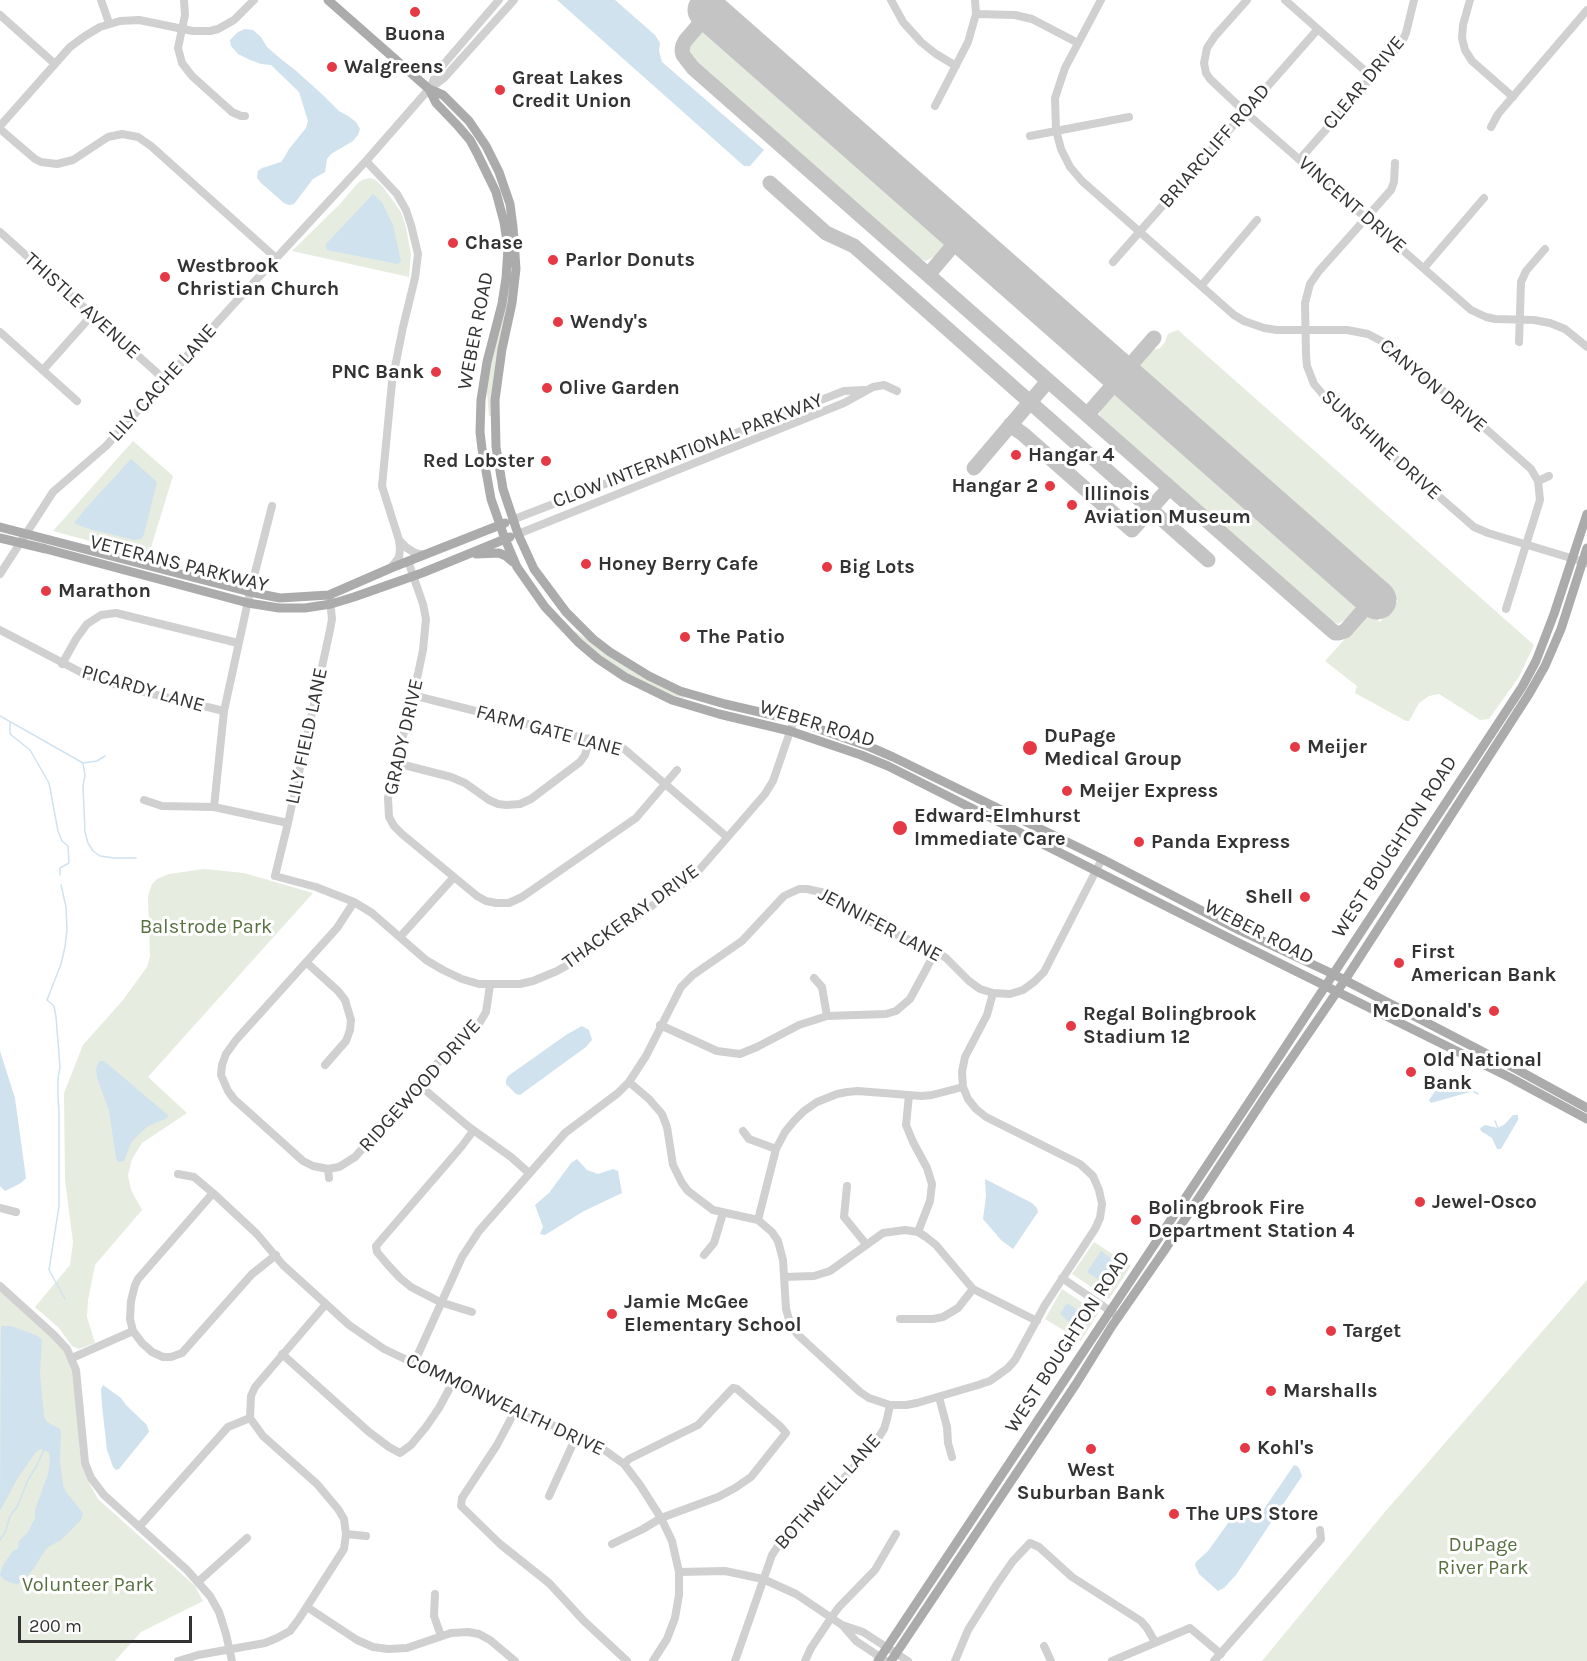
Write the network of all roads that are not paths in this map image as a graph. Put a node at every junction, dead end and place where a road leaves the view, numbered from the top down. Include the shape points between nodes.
1 (101, 0) edge
2 (184, 0) edge
3 (254, 0) edge
4 (328, 0) edge
5 (499, 0) edge
6 (514, 0) edge
7 (891, 0) edge
8 (975, 0) edge
9 (1101, 0) edge
10 (1247, 0) edge
11 (1285, 0) edge
12 (1414, 0) edge
13 (1470, 0) edge
14 (1587, 10) edge
15 (976, 14) junction
16 (0, 15) edge
17 (109, 23) junction
18 (181, 29) junction
19 (1318, 29) junction
20 (1078, 43) junction
21 (55, 64) junction
22 (956, 66) junction
23 (1372, 77) junction
24 (429, 89) junction
25 (1513, 97) junction
26 (935, 106) dead end
27 (1245, 112) junction
28 (245, 116) dead end
29 (1129, 117) dead end
30 (1491, 127) dead end
31 (0, 128) edge
32 (1056, 130) junction
33 (1030, 136) dead end
34 (1300, 159) junction
35 (366, 161) junction
36 (1395, 162) dead end
37 (1484, 198) dead end
38 (1366, 218) junction
39 (1257, 220) dead end
40 (0, 232) edge
41 (1140, 232) junction
42 (1545, 249) dead end
43 (276, 258) junction
44 (1113, 262) dead end
45 (1424, 267) junction
46 (1200, 286) junction
47 (92, 315) junction
48 (1520, 320) junction
49 (1306, 330) junction
50 (0, 332) edge
51 (1519, 342) dead end
52 (1587, 347) edge
53 (43, 370) junction
54 (165, 380) junction
55 (866, 390) junction
56 (897, 391) dead end
57 (77, 401) dead end
58 (1549, 476) dead end
59 (1538, 481) junction
60 (272, 506) dead end
61 (1587, 514) edge
62 (512, 519) junction
63 (500, 525) junction
64 (0, 527) edge
65 (26, 533) junction
66 (518, 534) junction
67 (0, 538) edge
68 (505, 539) junction
69 (399, 540) junction
70 (20, 543) junction
71 (1526, 545) junction
72 (1587, 548) edge
73 (425, 555) junction
74 (461, 556) junction
75 (1572, 559) junction
76 (408, 561) junction
77 (1585, 562) edge
78 (517, 567) junction
79 (391, 568) junction
80 (0, 574) edge
81 (414, 576) junction
82 (250, 592) junction
83 (330, 599) junction
84 (248, 603) junction
85 (1506, 609) dead end
86 (0, 630) edge
87 (238, 643) junction
88 (62, 664) junction
89 (412, 695) junction
90 (224, 711) junction
91 (794, 720) junction
92 (790, 731) junction
93 (590, 738) junction
94 (396, 763) junction
95 (677, 770) dead end
96 (666, 784) junction
97 (144, 800) dead end
98 (214, 807) junction
99 (288, 823) junction
100 (728, 837) junction
101 (1102, 860) junction
102 (1096, 870) junction
103 (275, 876) joint
104 (454, 878) junction
105 (354, 902) junction
106 (1184, 915) junction
107 (1223, 922) junction
108 (400, 937) junction
109 (936, 951) junction
110 (306, 962) junction
111 (1333, 974) junction
112 (814, 978) dead end
113 (1345, 980) junction
114 (490, 985) junction
115 (1325, 986) junction
116 (1337, 992) junction
117 (993, 993) junction
118 (827, 1016) junction
119 (660, 1025) junction
120 (325, 1065) dead end
121 (629, 1082) junction
122 (418, 1084) junction
123 (963, 1087) junction
124 (909, 1095) junction
125 (1587, 1107) edge
126 (1587, 1119) edge
127 (473, 1131) junction
128 (743, 1131) dead end
129 (776, 1149) junction
130 (328, 1168) junction
131 (530, 1173) junction
132 (178, 1174) dead end
133 (329, 1178) dead end
134 (847, 1186) dead end
135 (213, 1193) junction
136 (0, 1208) edge
137 (16, 1212) dead end
138 (723, 1213) junction
139 (758, 1220) junction
140 (918, 1232) junction
141 (866, 1244) junction
142 (276, 1255) junction
143 (704, 1256) dead end
144 (784, 1276) junction
145 (1062, 1278) junction
146 (0, 1286) edge
147 (973, 1289) junction
148 (440, 1302) junction
149 (326, 1304) junction
150 (1110, 1311) junction
151 (472, 1312) dead end
152 (1119, 1317) junction
153 (900, 1319) dead end
154 (1037, 1321) junction
155 (133, 1331) junction
156 (282, 1354) junction
157 (72, 1358) junction
158 (414, 1363) junction
159 (453, 1382) junction
160 (939, 1397) junction
161 (890, 1404) junction
162 (516, 1409) junction
163 (250, 1418) junction
164 (577, 1435) junction
165 (952, 1457) dead end
166 (624, 1464) junction
167 (549, 1496) dead end
168 (661, 1518) junction
169 (139, 1527) junction
170 (1320, 1530) dead end
171 (346, 1534) junction
172 (896, 1534) dead end
173 (366, 1536) dead end
174 (247, 1538) dead end
175 (612, 1544) dead end
176 (678, 1572) junction
177 (763, 1579) junction
178 (199, 1581) junction
179 (435, 1594) dead end
180 (307, 1606) junction
181 (831, 1618) junction
182 (842, 1624) junction
183 (441, 1636) junction
184 (1155, 1642) junction
185 (1044, 1646) dead end
186 (888, 1647) junction
187 (230, 1649) junction
188 (1221, 1654) junction
189 (894, 1657) edge
190 (881, 1660) edge
191 (178, 1661) edge
192 (232, 1661) edge
193 (515, 1661) edge
194 (627, 1661) edge
195 (653, 1661) edge
196 (735, 1661) edge
197 (806, 1661) edge
198 (908, 1661) edge
199 (955, 1661) edge
200 (1051, 1661) edge
201 (1112, 1661) edge
202 (1214, 1661) edge

1 - 17 street
2 - 18 street
3 - 18 street via 234,20 218,29
4 - 24 main road, WEBER ROAD
5 - 24 street, LILY CACHE LANE via 437,72
6 - 24 street, LILY CACHE LANE via 444,78
7 - 22 street via 903,22 921,42
8 - 15 street
9 - 20 street, CANYON DRIVE
10 - 27 street, VINCENT DRIVE via 1215,36 1204,59 1210,79
11 - 19 street
12 - 23 street, CLEAR DRIVE via 1403,40
13 - 25 street via 1463,25 1465,50
14 - 25 street
15 - 20 street via 1032,19
15 - 22 street
16 - 21 street
17 - 18 street via 139,20
17 - 21 street via 77,41
18 - 28 street via 178,48 187,70 232,112
19 - 23 street
19 - 27 street, BRIARCLIFF ROAD
20 - 32 street, CANYON DRIVE via 1058,88
21 - 31 street
22 - 26 street
23 - 34 street, CLEAR DRIVE
24 - 35 street, LILY CACHE LANE
24 - 62 main road, WEBER ROAD via 442,95 478,133 494,160 510,204 516,269 498,374 495,422 499,467
24 - 63 main road, WEBER ROAD via 477,153 496,192 504,222 508,248 506,278 483,383 480,432 486,476
25 - 30 street
27 - 34 street, VINCENT DRIVE
27 - 41 street, BRIARCLIFF ROAD
29 - 32 street
31 - 43 street via 35,159 57,164 73,160 108,136 138,137
32 - 33 street
32 - 41 street, CANYON DRIVE via 1065,159 1076,175
34 - 38 street, VINCENT DRIVE
35 - 43 street, LILY CACHE LANE
35 - 69 street via 392,188 406,210 418,254 392,382 382,486
36 - 38 street, SUNSHINE DRIVE via 1390,190
37 - 45 street
38 - 45 street, VINCENT DRIVE
38 - 49 street, SUNSHINE DRIVE via 1310,284 1305,303
39 - 46 street
40 - 47 street, THISTLE AVENUE
41 - 44 street, BRIARCLIFF ROAD
41 - 46 street, CANYON DRIVE
42 - 48 street via 1521,282
43 - 54 street, LILY CACHE LANE
45 - 48 street, VINCENT DRIVE via 1478,314
46 - 49 street, CANYON DRIVE via 1244,321 1277,330
47 - 53 street
47 - 54 street, THISTLE AVENUE
48 - 51 street
48 - 52 street, VINCENT DRIVE via 1558,326
49 - 59 street, CANYON DRIVE via 1347,330 1368,334 1387,344 1531,470
49 - 71 street, SUNSHINE DRIVE via 1308,366 1320,393 1467,522 1480,531
50 - 53 street
53 - 57 street
54 - 65 street, LILY CACHE LANE via 106,446 53,492
55 - 56 street, CLOW INTERNATIONAL PARKWAY via 884,386
55 - 62 street, CLOW INTERNATIONAL PARKWAY via 844,391
55 - 66 street, CLOW INTERNATIONAL PARKWAY via 844,403
58 - 59 street
59 - 71 street via 1540,500
60 - 82 street
61 - 75 main road, WEST BOUGHTON ROAD
62 - 63 main road, VETERANS PARKWAY
62 - 66 main road, WEBER ROAD
63 - 68 main road, WEBER ROAD
63 - 73 main road, VETERANS PARKWAY
64 - 65 main road, VETERANS PARKWAY
65 - 70 street, LILY CACHE LANE
65 - 82 main road, VETERANS PARKWAY
66 - 68 main road, VETERANS PARKWAY
66 - 91 main road, WEBER ROAD via 551,594 579,627 610,652 680,691
67 - 70 main road, VETERANS PARKWAY
68 - 74 main road, VETERANS PARKWAY
68 - 78 main road, WEBER ROAD
69 - 73 street via 415,553
69 - 79 street via 399,557
70 - 80 street, LILY CACHE LANE
70 - 84 main road, VETERANS PARKWAY
71 - 75 street, SUNSHINE DRIVE
71 - 85 street
72 - 77 main road, WEST BOUGHTON ROAD
73 - 76 main road, VETERANS PARKWAY
74 - 78 main road via 499,553
74 - 81 main road, VETERANS PARKWAY
75 - 77 street, SUNSHINE DRIVE
75 - 111 main road, WEST BOUGHTON ROAD via 1540,652 1522,687
76 - 79 main road, VETERANS PARKWAY
76 - 81 street, GRADY DRIVE
77 - 113 main road, WEST BOUGHTON ROAD via 1545,666
78 - 92 main road, WEBER ROAD via 561,626 625,677 684,705
79 - 83 main road, VETERANS PARKWAY
81 - 83 main road, VETERANS PARKWAY
81 - 89 street, GRADY DRIVE via 426,620
82 - 83 main road, VETERANS PARKWAY via 280,598
82 - 84 street
83 - 84 main road, VETERANS PARKWAY via 305,608
83 - 99 street, LILY FIELD LANE via 330,630
84 - 87 street
86 - 88 street, PICARDY LANE
87 - 88 street via 108,614 87,624
87 - 90 street
88 - 90 street, PICARDY LANE via 119,686
89 - 93 street, FARM GATE LANE
89 - 94 street, GRADY DRIVE
90 - 98 street
91 - 92 street, THACKERAY DRIVE
91 - 101 main road, WEBER ROAD via 892,757
92 - 100 street, THACKERAY DRIVE via 773,781
92 - 102 main road, WEBER ROAD via 888,766
93 - 94 street via 580,762 520,804 498,804 451,777
93 - 96 street, FARM GATE LANE via 623,748
94 - 104 street, GRADY DRIVE via 388,798 389,817 402,834
95 - 96 street, GRADY DRIVE
96 - 100 street, FARM GATE LANE
96 - 104 street, GRADY DRIVE via 636,818 509,903 486,901
97 - 98 street via 162,806
98 - 99 street
99 - 103 street, LILY FIELD LANE
100 - 114 street, THACKERAY DRIVE via 684,883 571,963 533,981
101 - 102 street
101 - 107 main road, WEBER ROAD
102 - 106 main road, WEBER ROAD
102 - 117 street via 1044,972 1023,990
103 - 105 street, THACKERAY DRIVE
104 - 108 street
105 - 108 street, THACKERAY DRIVE
105 - 110 street
106 - 107 main road via 1191,912 1217,924
106 - 115 main road, WEBER ROAD
107 - 111 main road, WEBER ROAD
108 - 114 street, THACKERAY DRIVE via 443,970
109 - 117 street, JENNIFER LANE via 975,986
109 - 118 street via 910,999 896,1011
109 - 119 street, JENNIFER LANE via 864,919 825,893 799,890 784,896 742,941 687,980
110 - 120 street via 338,991 355,1019 346,1041
110 - 130 street via 236,1040 217,1075 234,1099 299,1158
111 - 113 main road, WEBER ROAD
111 - 115 main road, WEST BOUGHTON ROAD
112 - 118 street via 822,987
113 - 116 main road, WEST BOUGHTON ROAD
113 - 125 main road, WEBER ROAD
114 - 122 street, RIDGEWOOD DRIVE via 481,1021
115 - 116 main road, WEBER ROAD
115 - 150 main road, WEST BOUGHTON ROAD
116 - 126 main road, WEBER ROAD
116 - 152 main road, WEST BOUGHTON ROAD
117 - 123 street via 987,1015 965,1058
118 - 119 street via 799,1024 740,1054 717,1051
119 - 121 street, JENNIFER LANE
121 - 131 street, JENNIFER LANE via 572,1126
121 - 138 street via 665,1119 670,1156 682,1183 704,1204
122 - 127 street
122 - 130 street, RIDGEWOOD DRIVE via 355,1157 339,1167
123 - 124 street via 932,1095
123 - 145 street via 968,1099 986,1117 1080,1164 1093,1176 1101,1197 1100,1218
124 - 129 street via 858,1091 827,1098 794,1121
124 - 140 street via 906,1125 932,1184
127 - 131 street
127 - 148 street via 376,1246 400,1278
128 - 129 street via 749,1139
129 - 139 street
130 - 133 street
131 - 148 street, JENNIFER LANE via 479,1231
132 - 135 street, COMMONWEALTH DRIVE via 194,1177
134 - 141 street via 844,1217
135 - 142 street, COMMONWEALTH DRIVE
135 - 155 street via 138,1279 130,1313
136 - 137 street
138 - 139 street
138 - 143 street via 714,1244
139 - 144 street via 778,1241
140 - 141 street via 883,1233
140 - 147 street via 936,1245
141 - 144 street via 830,1270 814,1276
142 - 149 street, COMMONWEALTH DRIVE
142 - 155 street via 252,1274 177,1356 152,1353
144 - 161 street via 786,1309 798,1335 860,1392
145 - 150 street
145 - 154 street
146 - 157 street via 54,1335
147 - 153 street via 958,1308 943,1317
147 - 154 street
148 - 151 street
148 - 158 street, JENNIFER LANE
149 - 156 street
149 - 158 street, COMMONWEALTH DRIVE via 366,1338
150 - 152 street
150 - 186 main road, WEST BOUGHTON ROAD
152 - 189 main road, WEST BOUGHTON ROAD
154 - 160 street via 1016,1360 1000,1375
155 - 157 street
156 - 159 street via 369,1432 400,1453 426,1427
156 - 163 street via 255,1387
157 - 169 street via 91,1478
158 - 159 street, COMMONWEALTH DRIVE
159 - 162 street, COMMONWEALTH DRIVE
160 - 161 street via 906,1405
160 - 165 street
161 - 177 street, BOTHWELL LANE via 888,1419 877,1440 825,1500 782,1540
162 - 164 street, COMMONWEALTH DRIVE
162 - 194 street via 498,1445 462,1498 461,1506 493,1539 549,1583
163 - 169 street via 228,1427
163 - 171 street via 263,1436 328,1496 344,1519
164 - 166 street, COMMONWEALTH DRIVE
164 - 167 street
166 - 168 street, COMMONWEALTH DRIVE
166 - 168 street via 698,1425 733,1388 786,1433 751,1477 735,1488
168 - 175 street
168 - 176 street, COMMONWEALTH DRIVE via 672,1541
169 - 178 street
170 - 188 street via 1321,1539
171 - 173 street
171 - 180 street via 344,1549
172 - 181 street via 875,1570
174 - 178 street
176 - 177 street via 725,1570
176 - 195 street, COMMONWEALTH DRIVE via 675,1618
177 - 181 street via 796,1594
177 - 196 street, BOTHWELL LANE
178 - 187 street via 219,1612
179 - 183 street via 434,1617
180 - 183 street via 357,1640 379,1649 407,1648
180 - 187 street via 290,1631 278,1638
181 - 182 street
181 - 197 street
182 - 186 street
182 - 190 street
183 - 193 street via 479,1634
184 - 188 street via 1190,1628
184 - 199 street via 1141,1621 1072,1577 1030,1543 997,1584 968,1630
184 - 201 street
185 - 200 street
186 - 189 street
186 - 190 main road, WEST BOUGHTON ROAD
187 - 191 street
187 - 192 street
188 - 202 street
189 - 198 street

